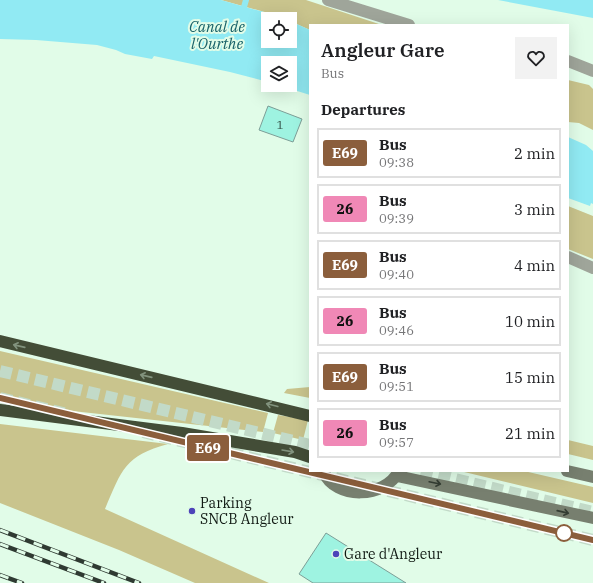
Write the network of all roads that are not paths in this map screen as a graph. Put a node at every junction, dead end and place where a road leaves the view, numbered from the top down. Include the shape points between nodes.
1 (328, 0) edge
2 (406, 24) edge
3 (569, 61) edge
4 (593, 71) edge
5 (569, 257) edge
6 (593, 268) edge
7 (0, 341) edge
8 (0, 410) edge
9 (309, 416) edge
10 (309, 457) edge
11 (569, 471) edge
12 (324, 472) edge
13 (398, 473) edge
14 (593, 477) edge
15 (593, 518) edge

1 - 2 street
3 - 4 street
5 - 6 street
9 -> 7 highway
8 -> 10 highway via 182,433
11 - 14 main road
12 - 13 main road via 336,486 352,492 368,493 384,487
13 -> 15 main road

